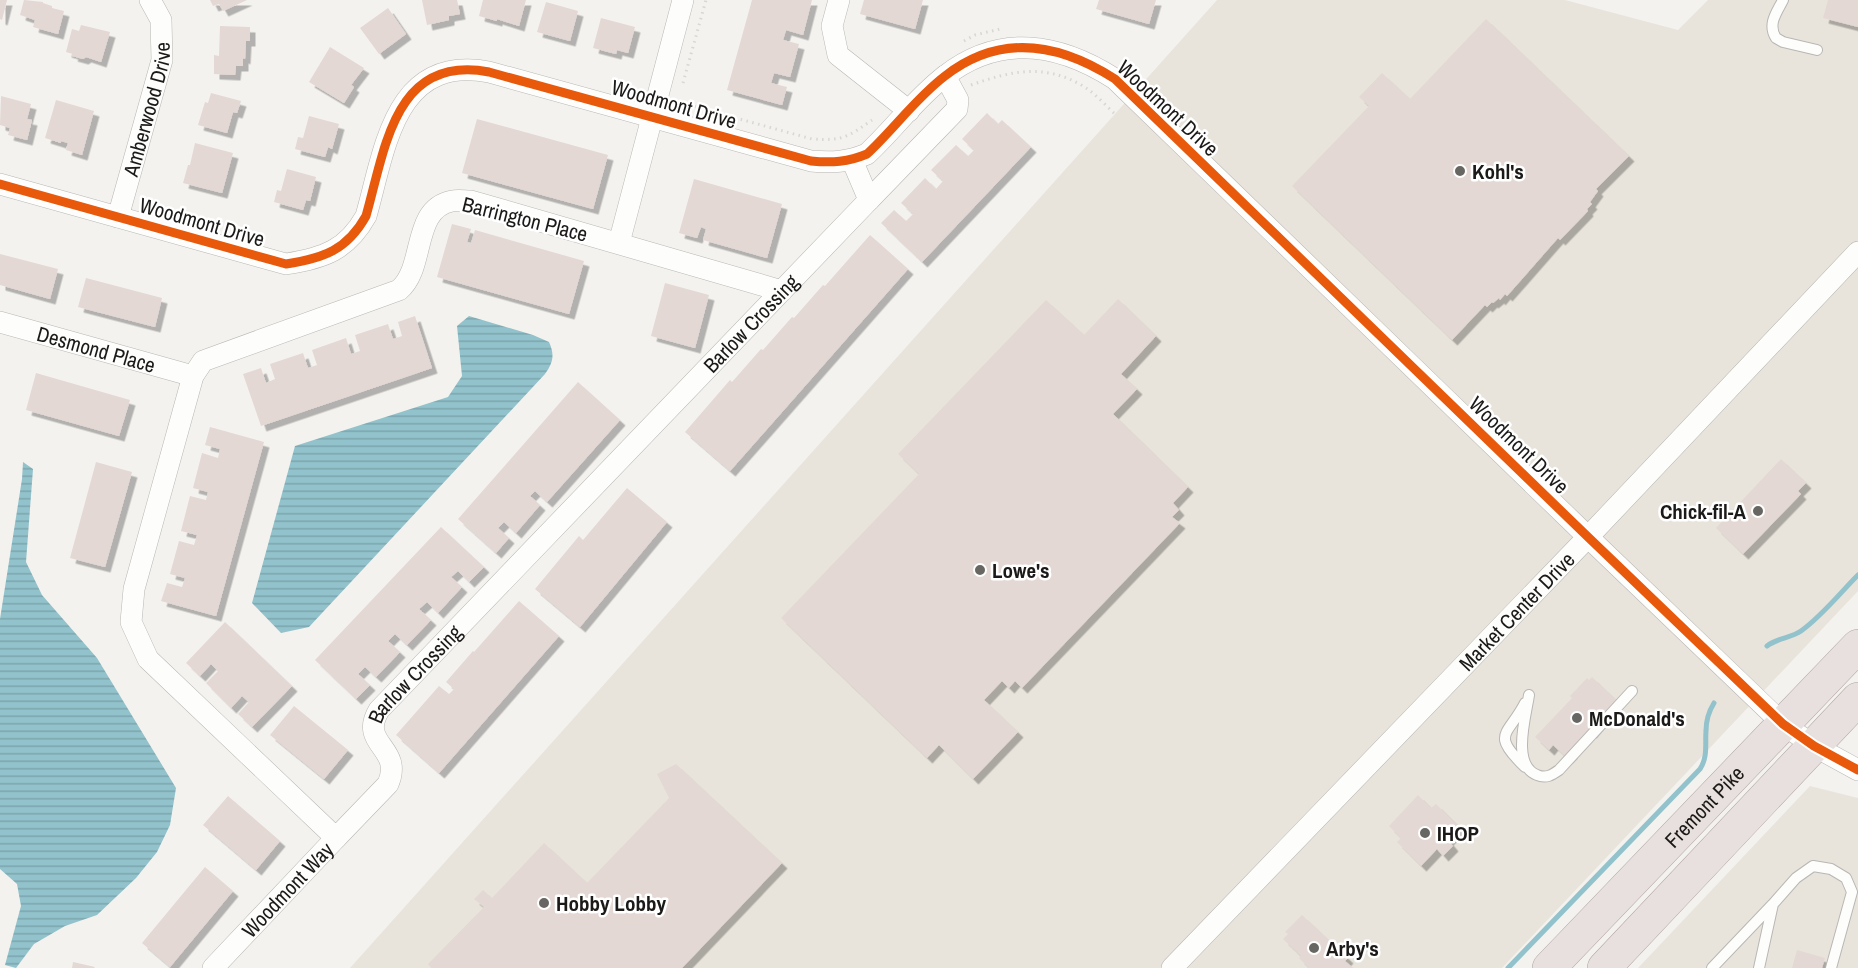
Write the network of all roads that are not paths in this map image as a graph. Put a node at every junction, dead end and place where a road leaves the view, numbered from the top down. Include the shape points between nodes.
1 (150, 0) edge
2 (683, 0) edge
3 (839, 0) edge
4 (1784, 0) edge
5 (1817, 50) dead end
6 (945, 76) junction
7 (909, 111) junction
8 (652, 117) junction
9 (852, 160) junction
10 (0, 184) edge
11 (870, 200) junction
12 (118, 217) junction
13 (619, 243) junction
14 (1858, 252) edge
15 (782, 291) junction
16 (0, 322) edge
17 (193, 376) junction
18 (1588, 537) junction
19 (1858, 646) edge
20 (1632, 692) dead end
21 (1858, 699) edge
22 (1798, 735) junction
23 (1527, 769) junction
24 (1858, 770) edge
25 (336, 838) junction
26 (1773, 904) junction
27 (213, 968) edge
28 (1172, 968) edge
29 (1549, 968) edge
30 (1579, 968) edge
31 (1604, 968) edge
32 (1712, 968) edge
33 (1759, 968) edge
34 (1831, 968) edge

1 - 12 street, Amberwood Drive via 161,20 162,60
2 - 8 street
3 - 7 street via 832,26 838,55
4 - 5 lane via 1772,26 1776,38
6 - 7 street, Woodmont Drive
6 - 11 street, Barlow Crossing via 958,100 957,108
6 - 18 street, Woodmont Drive via 975,57 1009,47 1055,50 1095,66 1114,79
7 - 9 street, Woodmont Drive via 867,154
8 - 9 street, Woodmont Drive via 811,161
8 - 12 street, Woodmont Drive via 489,72 457,71 423,83 400,109 359,230 327,255 286,264
8 - 13 street
9 - 11 street
10 - 12 street, Woodmont Drive
11 - 15 street, Barlow Crossing
13 - 15 street, Barrington Place
13 - 17 street, Barrington Place via 471,201 440,205 429,216 413,271 399,290 203,361
14 - 18 street, Market Center Drive
15 - 25 street, Barlow Crossing via 379,710 373,734 391,758 392,776
16 - 17 street, Desmond Place
17 - 25 street via 134,589 131,622 148,659
18 - 22 street, Woodmont Drive
18 - 28 street, Market Center Drive
19 - 22 highway, Fremont Pike
20 - 23 lane via 1559,770 1543,777
21 - 22 highway, Fremont Pike
22 - 24 street, Woodmont Drive
22 - 29 highway, Fremont Pike
22 - 30 highway via 1745,783 1617,918
22 - 31 highway, Fremont Pike
23 - 23 lane via 1522,751 1529,695 1505,740 1510,753
25 - 27 street, Woodmont Way
26 - 32 lane
26 - 33 lane
26 - 34 lane via 1796,878 1813,866 1831,869 1846,878 1852,892

